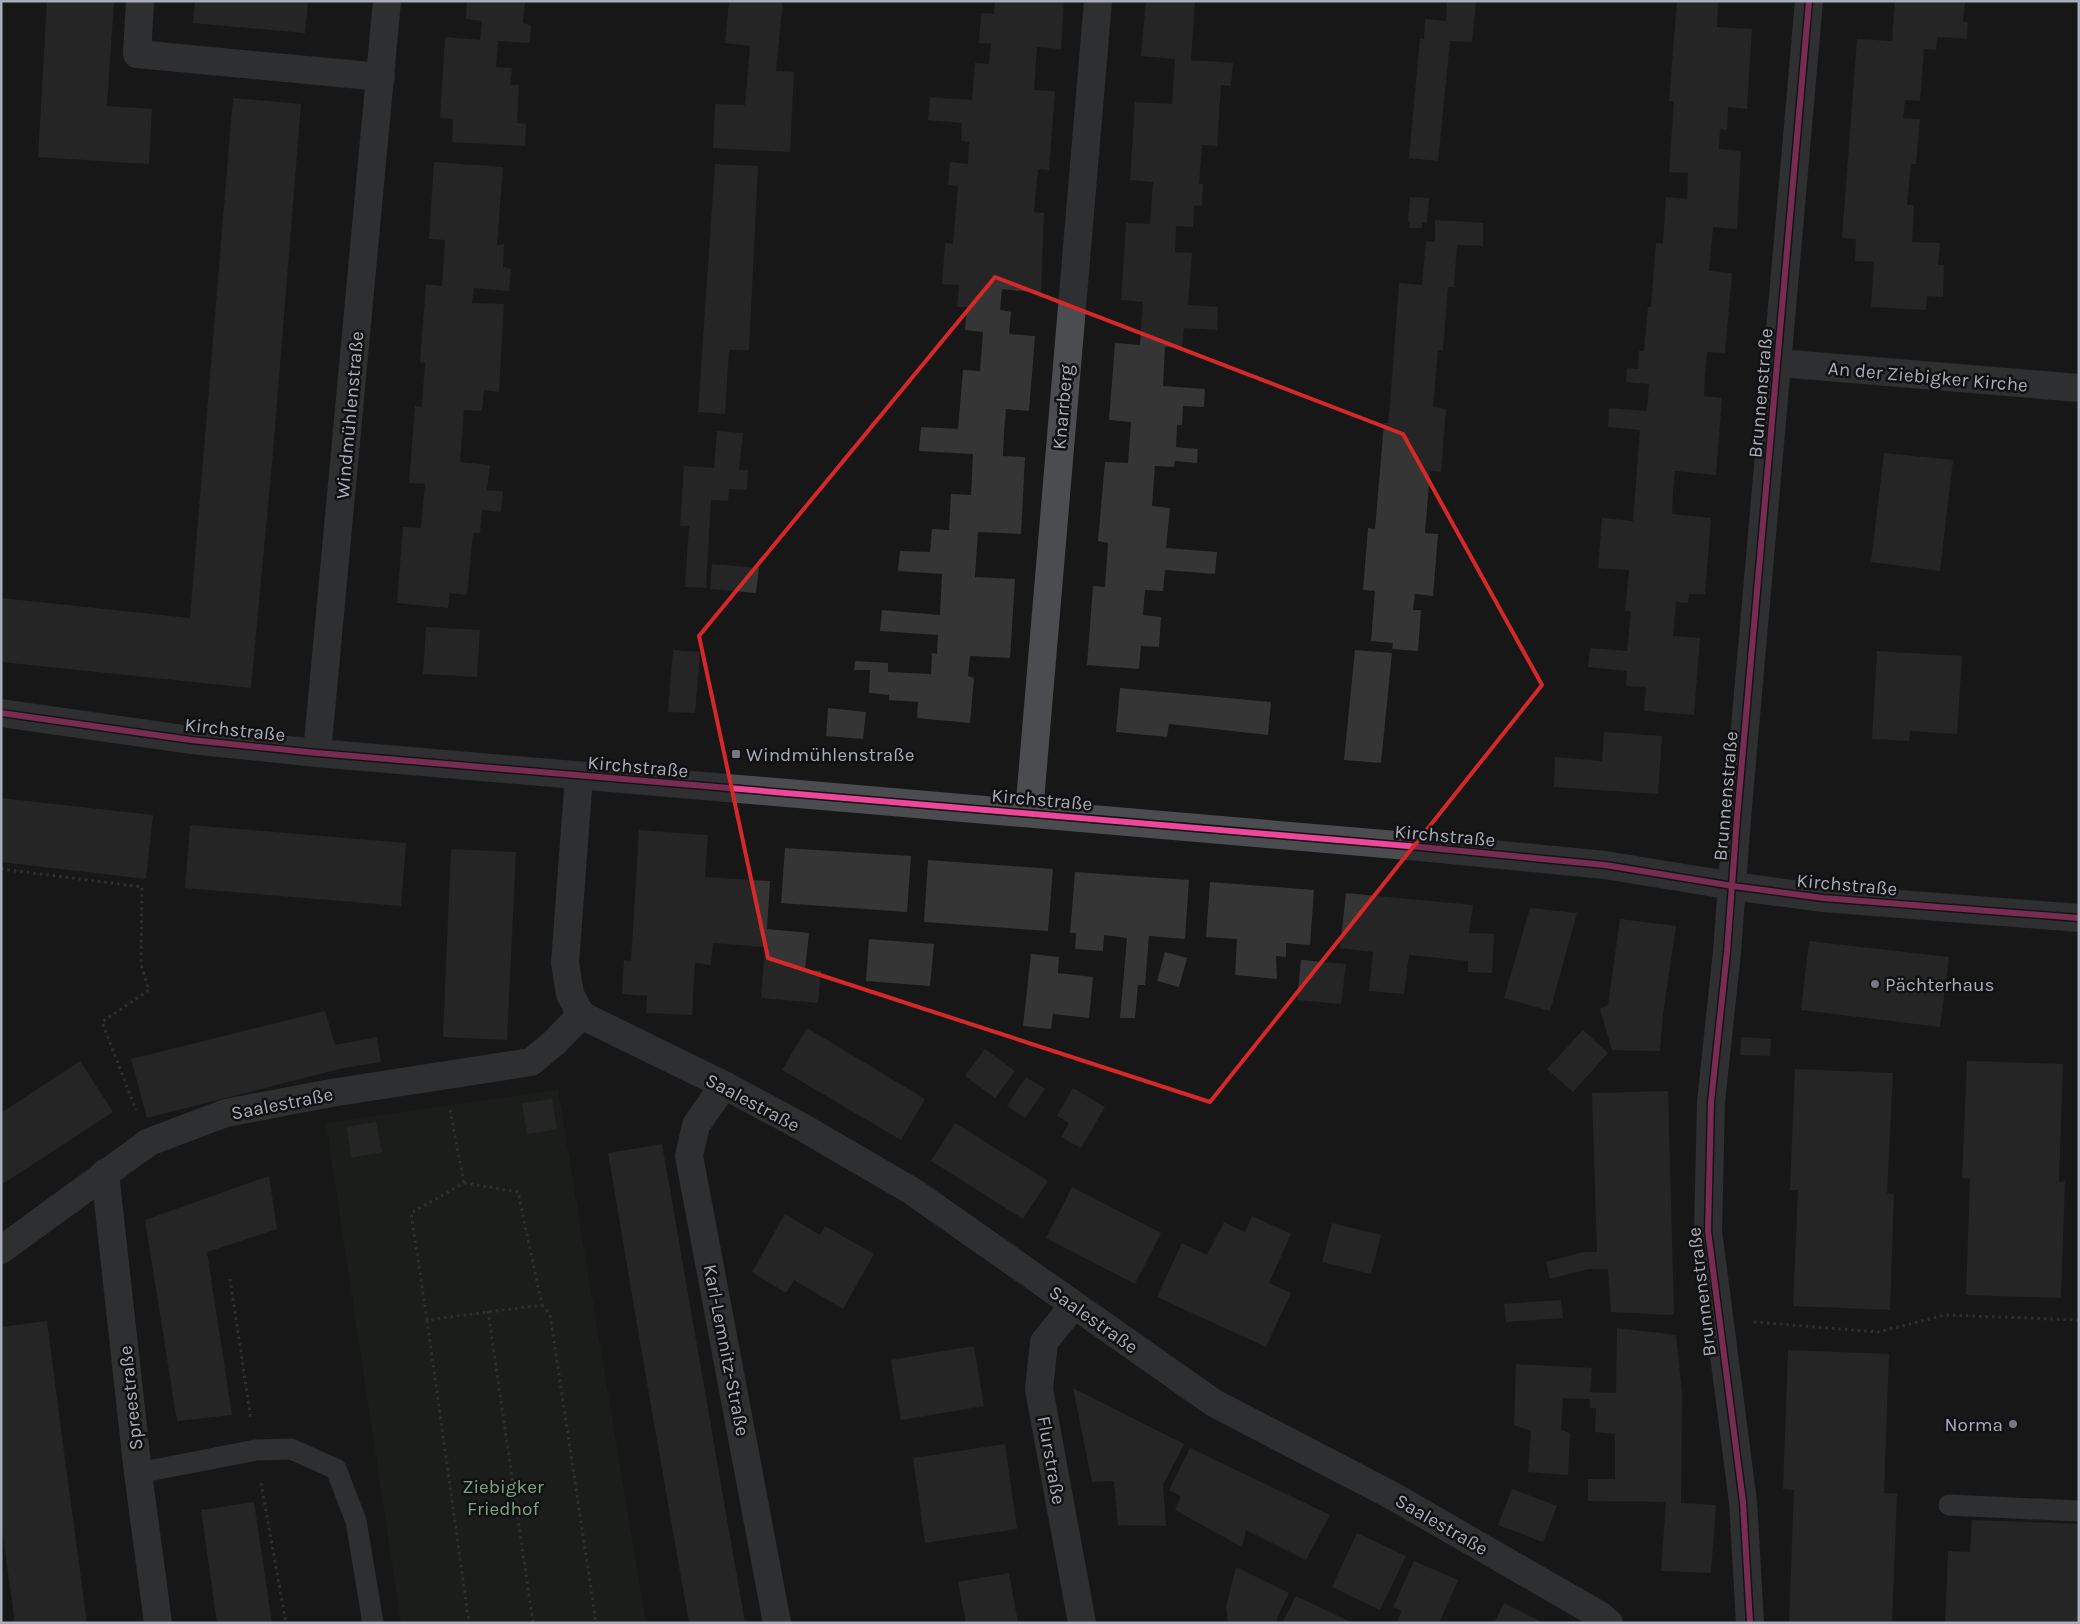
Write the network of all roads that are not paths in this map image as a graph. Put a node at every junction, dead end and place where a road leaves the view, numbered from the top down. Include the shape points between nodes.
1 (140, 1) edge
2 (387, 1) edge
3 (1098, 1) edge
4 (1809, 1) edge
5 (381, 77) junction
6 (1778, 363) junction
7 (2079, 388) edge
8 (1, 713) edge
9 (317, 753) junction
10 (579, 776) junction
11 (1028, 813) junction
12 (1733, 886) junction
13 (2079, 918) edge
14 (580, 1014) junction
15 (724, 1085) junction
16 (105, 1173) junction
17 (1, 1250) edge
18 (1074, 1306) junction
19 (138, 1473) junction
20 (1949, 1505) dead end
21 (2079, 1511) edge
22 (158, 1623) edge
23 (373, 1623) edge
24 (777, 1623) edge
25 (1082, 1623) edge
26 (1609, 1623) edge
27 (1750, 1623) edge

1 - 5 street via 136,54
2 - 5 street, Windmühlenstraße
3 - 11 street, Knarrberg
4 - 6 street, Brunnenstraße
5 - 9 street, Windmühlenstraße
6 - 7 street, An der Ziebigker Kirche
6 - 12 street, Brunnenstraße
8 - 9 street, Kirchstraße via 191,740
9 - 10 street, Kirchstraße
10 - 11 street, Kirchstraße
10 - 14 street via 565,963 570,994
11 - 12 street, Kirchstraße via 1605,866
12 - 13 street, Kirchstraße via 1823,898
12 - 27 street, Brunnenstraße via 1711,1102 1708,1231 1743,1502
14 - 15 street, Saalestraße
14 - 16 street, Saalestraße via 555,1042 531,1062 226,1113 149,1142
15 - 18 street, Saalestraße via 912,1191 1014,1260
15 - 24 street, Karl-Lemnitz-Straße via 696,1125 689,1156
16 - 17 street, Saalestraße
16 - 19 street, Spreestraße
18 - 25 street, Flurstraße via 1044,1342 1039,1389
18 - 26 street, Saalestraße via 1214,1403 1391,1495
19 - 22 street, Spreestraße
19 - 23 lane via 256,1450 291,1449 336,1469 356,1521
20 - 21 lane

